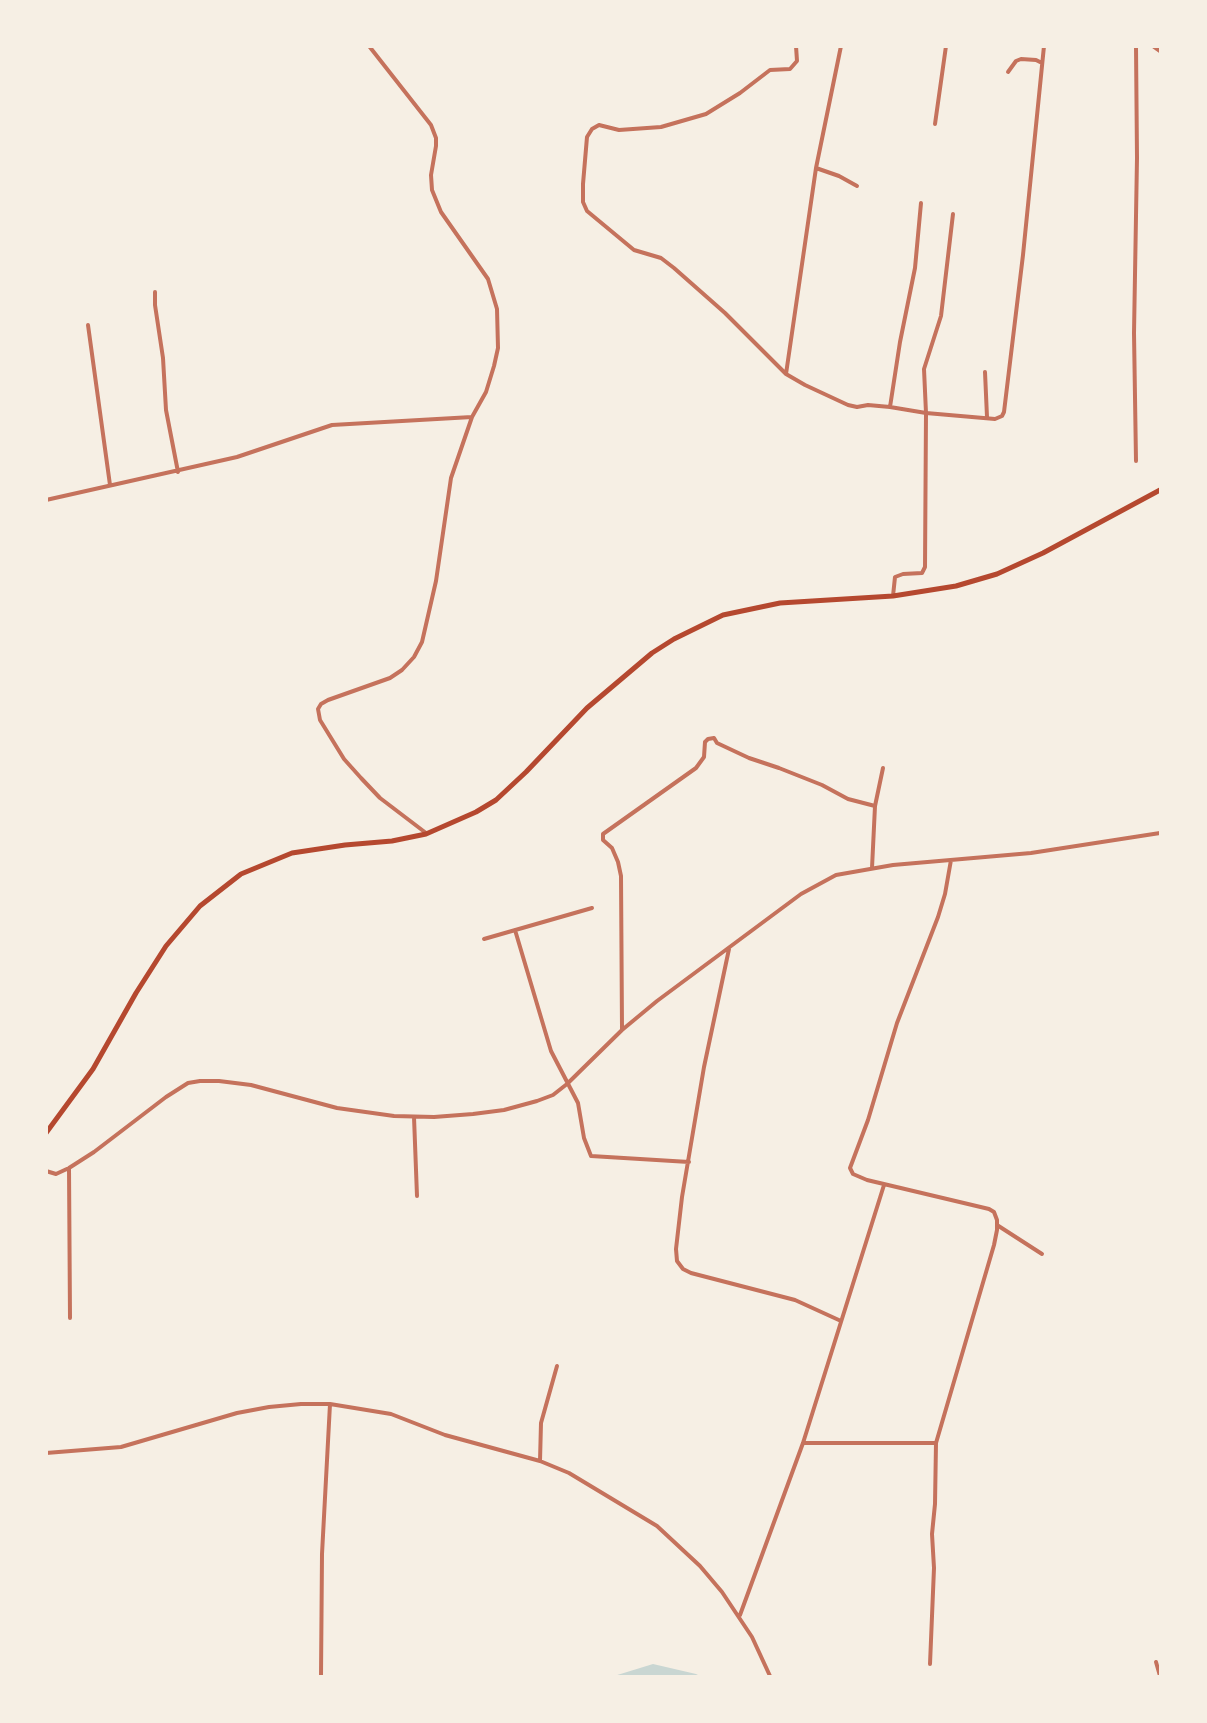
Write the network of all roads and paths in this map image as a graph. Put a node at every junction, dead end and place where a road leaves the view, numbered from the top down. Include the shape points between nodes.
1 (369, 46) edge
2 (796, 46) edge
3 (841, 46) edge
4 (946, 46) edge
5 (1044, 46) edge
6 (1136, 46) edge
7 (1153, 46) edge
8 (1161, 51) edge
9 (1042, 63) junction
10 (1008, 72) dead end
11 (935, 124) dead end
12 (816, 168) junction
13 (857, 186) dead end
14 (921, 203) dead end
15 (953, 214) dead end
16 (155, 292) dead end
17 (88, 325) dead end
18 (985, 372) dead end
19 (786, 374) junction
20 (891, 407) junction
21 (926, 413) junction
22 (472, 417) junction
23 (987, 417) junction
24 (1136, 461) dead end
25 (178, 472) junction
26 (110, 485) junction
27 (1161, 490) edge
28 (46, 500) edge
29 (893, 596) junction
30 (884, 768) dead end
31 (874, 806) junction
32 (1161, 833) edge
33 (426, 834) junction
34 (951, 860) junction
35 (872, 868) junction
36 (592, 908) dead end
37 (515, 930) junction
38 (484, 939) dead end
39 (729, 948) junction
40 (622, 1030) junction
41 (567, 1084) junction
42 (414, 1117) junction
43 (46, 1132) edge
44 (689, 1162) junction
45 (69, 1168) junction
46 (46, 1171) edge
47 (884, 1185) junction
48 (417, 1196) dead end
49 (997, 1226) junction
50 (1042, 1254) dead end
51 (70, 1318) dead end
52 (841, 1321) junction
53 (556, 1366) dead end
54 (330, 1404) junction
55 (802, 1443) junction
56 (936, 1443) junction
57 (46, 1453) edge
58 (540, 1461) junction
59 (739, 1616) junction
60 (1156, 1662) dead end
61 (930, 1665) dead end
62 (1161, 1676) edge
63 (321, 1677) edge
64 (770, 1677) edge

1 - 22 street via 431,125 436,138 432,190 441,212 488,279 497,309 498,348 494,366
2 - 19 street via 797,61 790,69 770,70 705,114 661,127 592,129 587,136 583,184 587,211 634,250 661,258 674,268
3 - 12 street
4 - 11 street
5 - 9 street
6 - 24 street
7 - 8 street
9 - 10 street via 1021,59
9 - 23 street via 1004,412 999,418
12 - 13 street
12 - 19 street
14 - 20 street via 915,268
15 - 21 street via 942,316 924,369
16 - 25 street via 166,410
17 - 26 street
18 - 23 street
19 - 20 street via 848,405
20 - 21 street
21 - 23 street
21 - 29 street via 925,567 922,573 895,578
22 - 25 street via 332,425
22 - 33 street via 451,478 436,581 422,642 414,657 390,678 328,700 318,709 320,720 344,759 380,798
25 - 26 street
26 - 28 street
27 - 29 main road via 997,574
29 - 33 main road via 780,603 723,615 699,626 652,653 587,708 496,800
30 - 31 street
31 - 35 street
31 - 40 street via 749,758 714,738 708,739 704,757 696,768 603,834 621,876
32 - 34 street via 1031,853
33 - 43 main road via 292,853 241,874 218,890 166,946 93,1069
34 - 35 street
34 - 47 street via 938,917 897,1023 851,1165 853,1174
35 - 39 street via 836,875 817,885
36 - 37 street
37 - 38 street
37 - 41 street via 551,1051
39 - 40 street
39 - 44 street
40 - 41 street
41 - 42 street via 553,1095 504,1110
41 - 44 street via 578,1103 591,1156
42 - 45 street via 337,1108 251,1085 200,1081 188,1083 165,1097
42 - 48 street
44 - 52 street via 677,1241 679,1265 691,1273 795,1300
45 - 46 street via 56,1174
45 - 51 street
47 - 49 street via 989,1209 996,1215
47 - 52 street
49 - 50 street
49 - 56 street
52 - 55 street
53 - 58 street via 541,1423
54 - 57 street via 269,1407 121,1447
54 - 58 street via 391,1414 445,1435
54 - 63 street via 322,1554
55 - 56 street
55 - 59 street
56 - 61 street
58 - 59 street via 569,1473 657,1526 700,1566
59 - 64 street
60 - 62 street

